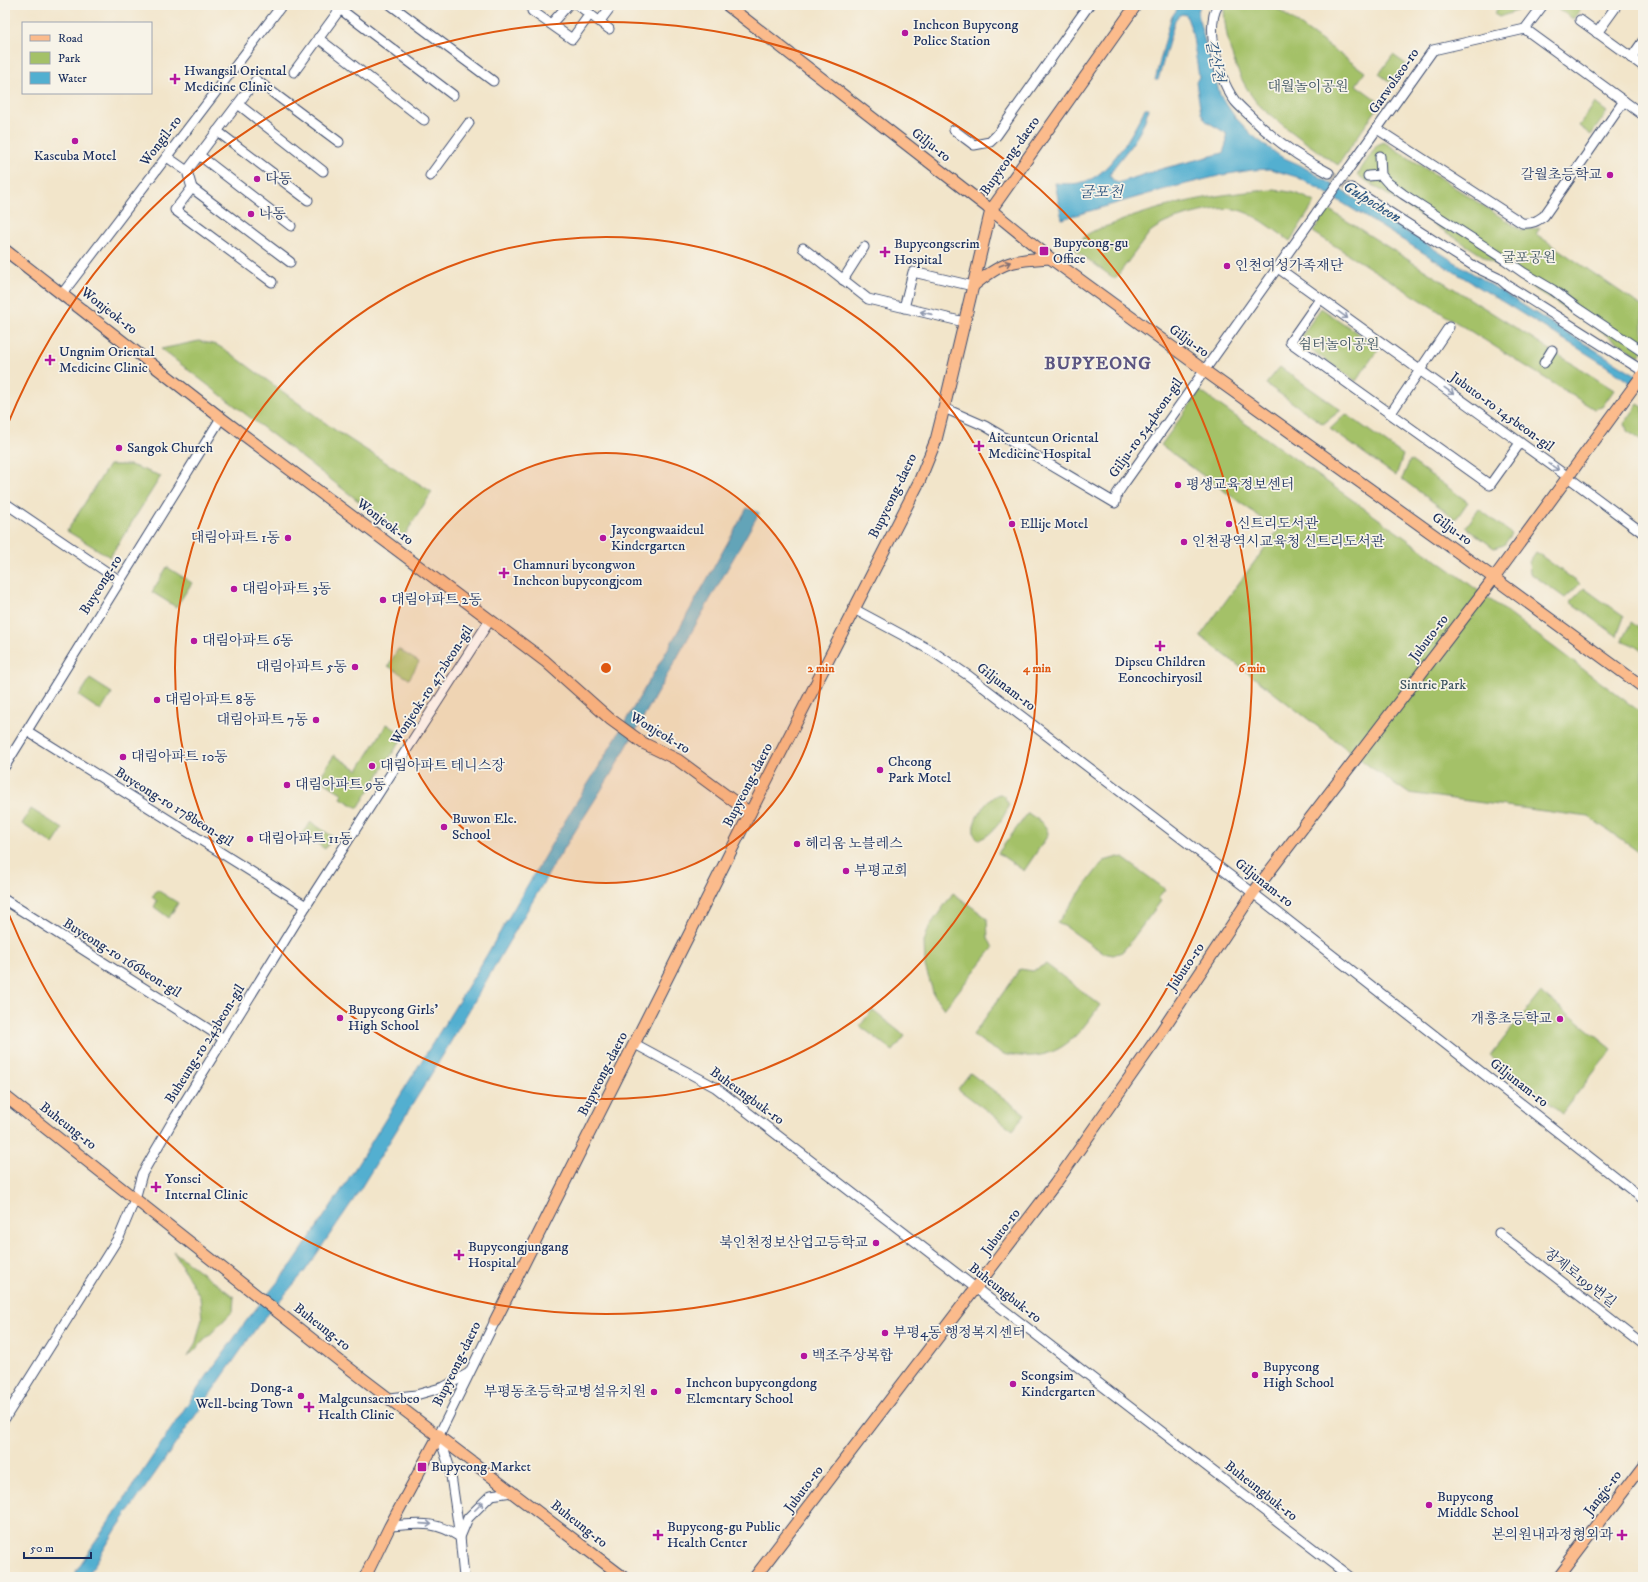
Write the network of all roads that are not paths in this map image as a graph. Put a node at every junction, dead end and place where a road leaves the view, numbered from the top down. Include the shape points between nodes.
1 (282, 5) edge
2 (391, 5) edge
3 (536, 5) edge
4 (568, 5) edge
5 (578, 5) edge
6 (612, 5) edge
7 (727, 5) edge
8 (1089, 5) edge
9 (1136, 5) edge
10 (1218, 5) edge
11 (1543, 5) edge
12 (342, 7) edge
13 (1614, 8) dead end
14 (590, 14) junction
15 (1580, 20) dead end
16 (600, 21) junction
17 (551, 24) junction
18 (609, 29) dead end
19 (1525, 29) junction
20 (1597, 33) junction
21 (318, 38) junction
22 (1643, 41) edge
23 (1631, 58) junction
24 (1643, 66) edge
25 (294, 72) dead end
26 (493, 81) dead end
27 (453, 95) dead end
28 (1624, 101) junction
29 (238, 104) junction
30 (1643, 115) edge
31 (424, 120) dead end
32 (469, 123) dead end
33 (1377, 129) junction
34 (954, 130) dead end
35 (217, 131) junction
36 (339, 142) dead end
37 (199, 155) junction
38 (1380, 156) dead end
39 (167, 157) junction
40 (187, 171) junction
41 (323, 171) dead end
42 (1329, 173) tunnel mouth
43 (1381, 175) junction
44 (430, 176) dead end
45 (1368, 176) dead end
46 (192, 188) junction
47 (1352, 188) tunnel mouth
48 (308, 200) dead end
49 (991, 210) junction
50 (291, 226) dead end
51 (803, 248) dead end
52 (864, 248) dead end
53 (5, 250) edge
54 (1050, 258) junction
55 (290, 262) dead end
56 (1278, 268) junction
57 (843, 280) junction
58 (272, 282) dead end
59 (973, 286) junction
60 (62, 294) junction
61 (1320, 299) junction
62 (904, 308) junction
63 (964, 322) junction
64 (1449, 327) dead end
65 (1552, 350) dead end
66 (1642, 352) edge
67 (1544, 363) dead end
68 (1419, 370) junction
69 (1205, 371) junction
70 (1643, 371) edge
71 (1643, 374) edge
72 (944, 408) junction
73 (1391, 413) junction
74 (221, 418) junction
75 (1520, 443) junction
76 (1568, 477) junction
77 (5, 503) edge
78 (1643, 533) edge
79 (1494, 578) junction
80 (120, 581) junction
81 (854, 609) junction
82 (490, 620) junction
83 (1643, 687) edge
84 (27, 731) junction
85 (5, 766) edge
86 (750, 813) junction
87 (1254, 892) junction
88 (5, 900) edge
89 (306, 906) junction
90 (224, 1039) junction
91 (635, 1044) junction
92 (5, 1096) edge
93 (135, 1199) junction
94 (1643, 1199) edge
95 (1499, 1232) dead end
96 (976, 1289) junction
97 (495, 1321) joint
98 (1643, 1345) edge
99 (469, 1373) junction
100 (390, 1398) junction
101 (5, 1418) edge
102 (439, 1435) junction
103 (1643, 1465) edge
104 (512, 1492) junction
105 (390, 1526) junction
106 (460, 1537) junction
107 (365, 1577) edge
108 (464, 1577) edge
109 (624, 1577) edge
110 (755, 1577) edge
111 (1350, 1577) edge
112 (1558, 1577) edge

1 - 39 street, Wongil-ro
2 - 26 street
3 - 17 street via 532,11
4 - 17 street
5 - 14 street
6 - 16 street
7 - 49 main road, Gilju-ro
8 - 34 street via 990,142 974,145
9 - 49 main road, Bupyeong-daero
10 - 42 street via 1214,11 1213,38 1217,62 1235,101 1262,128 1289,149
11 - 19 street
12 - 21 street
12 - 27 street
13 - 20 street
14 - 16 street
14 - 17 street via 572,39
15 - 20 street
16 - 18 street
19 - 28 street
19 - 33 street, Garwolseo-ro via 1433,50
20 - 23 street
21 - 25 street
21 - 31 street
22 - 23 street
23 - 24 street
28 - 30 street
28 - 33 street via 1544,216 1528,224 1522,223
29 - 35 street
29 - 36 street via 256,80
29 - 41 street
32 - 44 street
33 - 56 street, Garwolseo-ro, bridge
35 - 37 street
35 - 48 street
37 - 40 street
37 - 50 street
38 - 43 street
39 - 40 street
39 - 60 street, Wongil-ro
40 - 46 street
43 - 45 street
43 - 66 street via 1410,199 1554,290
46 - 55 street
46 - 58 street via 175,210
47 - 70 street
49 - 54 main road, Gilju-ro
49 - 59 main road, Bupyeong-daero
51 - 57 street
52 - 57 street
53 - 60 main road, Wonjeok-ro
59 -> 54 main road via 995,268 1005,264 1022,259
54 - 69 main road, Gilju-ro
56 - 61 street, Jubuto-ro 145beon-gil
56 - 69 street
57 - 62 street via 868,299
59 - 62 street via 913,272
59 - 63 main road, Bupyeong-daero
60 - 74 main road, Wonjeok-ro
61 -> 68 street, Jubuto-ro 145beon-gil
61 - 73 street via 1290,342
63 -> 62 street
63 - 72 main road, Bupyeong-daero
64 - 68 street
65 - 67 street
68 - 73 street
68 -> 75 street, Jubuto-ro 145beon-gil
69 - 72 street, Gilju-ro 544beon-gil via 1123,485 1115,503 985,426
69 - 79 main road, Gilju-ro
71 - 76 main road, Jubuto-ro
72 - 81 main road, Bupyeong-daero via 936,440 919,482
73 - 75 street via 1490,485
74 - 80 street, Buyeong-ro
74 - 82 main road, Wonjeok-ro
75 -> 76 street, Jubuto-ro 145beon-gil
76 - 78 street, Jubuto-ro 145beon-gil
76 - 79 main road, Jubuto-ro
77 - 80 street
79 - 83 main road, Gilju-ro
79 - 87 main road, Jubuto-ro
80 - 84 street, Buyeong-ro
81 - 86 main road, Bupyeong-daero
81 - 87 street, Giljunam-ro via 932,651 969,676
82 - 86 main road, Wonjeok-ro via 544,661 610,719 643,743 678,760
82 - 89 street, Wonjeok-ro 472beon-gil
84 - 85 street, Buyeong-ro
84 - 89 street, Buyeong-ro 178beon-gil
86 - 91 main road, Bupyeong-daero
87 - 94 street, Giljunam-ro
87 - 96 main road, Jubuto-ro via 1056,1184
88 - 90 street, Buyeong-ro 166beon-gil
89 - 90 street, Buheung-ro 243beon-gil
90 - 93 street, Buheung-ro 243beon-gil via 142,1174
91 - 96 street, Buheungbuk-ro via 715,1087
91 - 97 main road, Bupyeong-daero
92 - 93 main road, Buheung-ro
93 - 100 main road, Buheung-ro
93 - 101 street, Buheung-ro 243beon-gil via 120,1235
95 - 98 street, 장제로199번길
96 - 110 main road, Jubuto-ro
96 - 111 street, Buheungbuk-ro
97 - 99 street, Bupyeong-daero
99 - 100 street via 444,1387 416,1395
99 - 102 street, Bupyeong-daero
100 - 102 main road, Buheung-ro
102 - 104 main road, Buheung-ro
102 - 105 main road, Bupyeong-daero
102 - 106 street via 450,1469
103 - 112 main road, Jangje-ro
106 -> 104 street via 468,1518 491,1495
104 - 109 main road, Buheung-ro
105 -> 106 street via 428,1523 450,1530
105 - 107 main road, Bupyeong-daero
106 - 108 street

